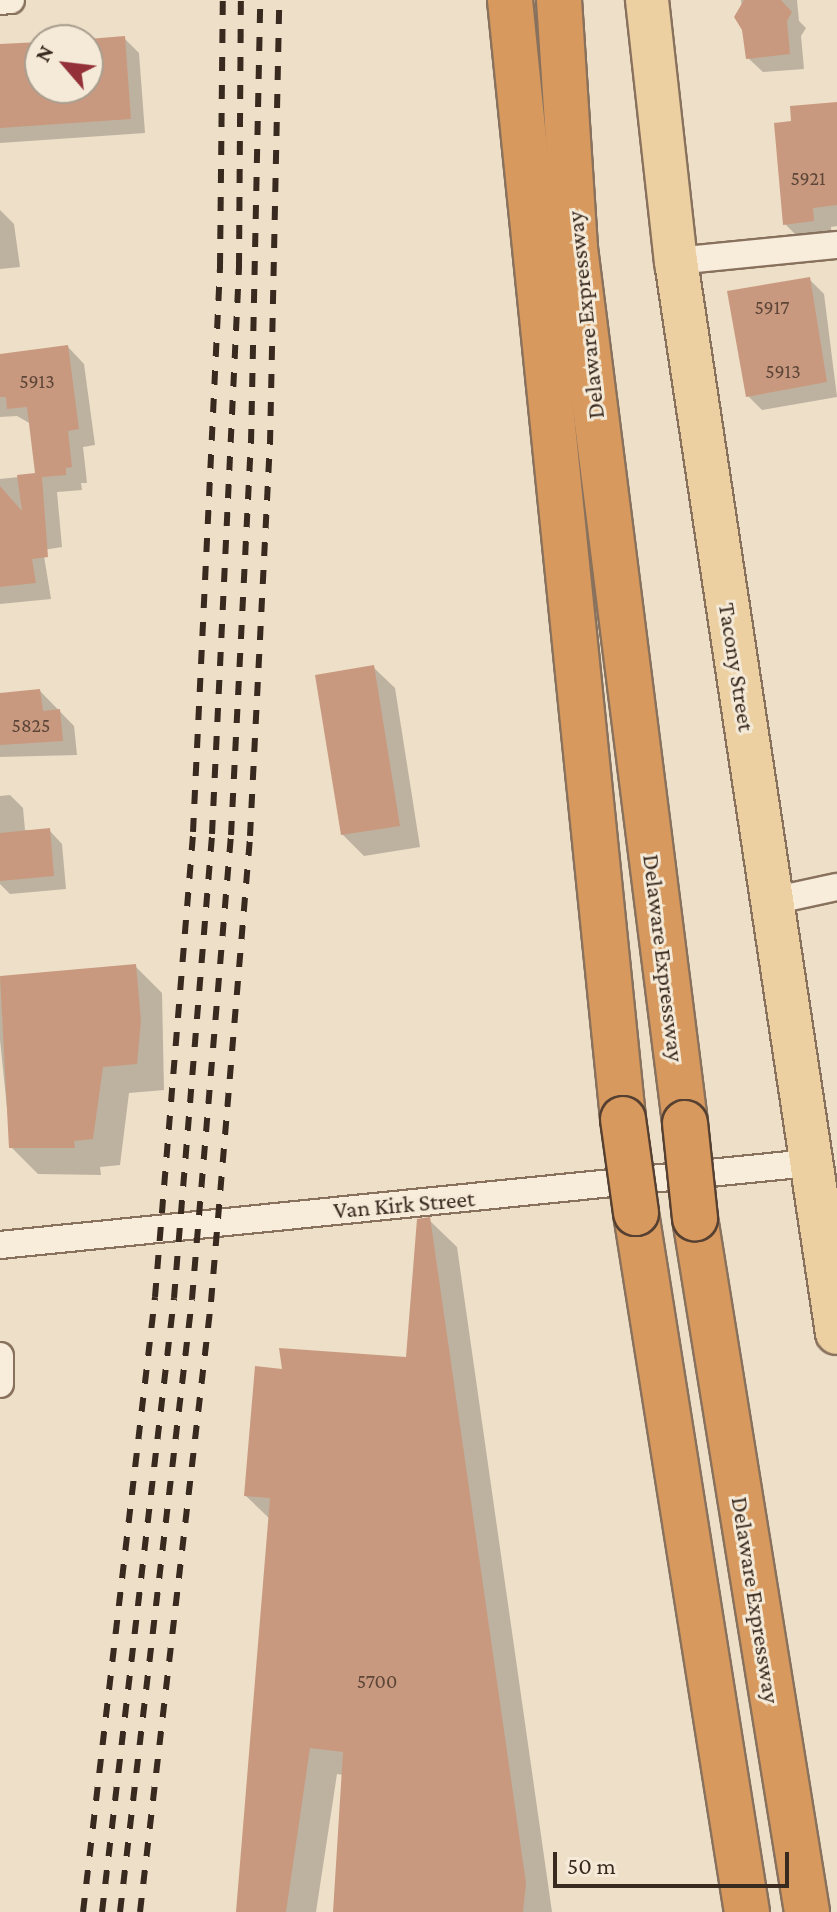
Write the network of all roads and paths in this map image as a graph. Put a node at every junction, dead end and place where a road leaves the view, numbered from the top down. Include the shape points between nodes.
1 (11, 0) edge
2 (559, 0) edge
3 (647, 0) edge
4 (0, 1) edge
5 (510, 1) edge
6 (837, 245) edge
7 (676, 261) junction
8 (837, 887) edge
9 (772, 901) junction
10 (808, 1163) junction
11 (0, 1245) edge
12 (837, 1333) edge
13 (0, 1356) edge
14 (0, 1384) edge
15 (747, 1912) edge
16 (807, 1912) edge

1 - 4 street
2 - 16 highway, Delaware Expressway, bridge via 575,248 695,1218
3 - 7 main road, Tacony Street
5 - 15 highway, Delaware Expressway, bridge via 623,1119
6 - 7 street
7 - 9 main road, Tacony Street
8 - 9 street
9 - 10 main road, Tacony Street
10 - 11 street, Van Kirk Street
10 - 12 main road, Tacony Street
13 - 14 street

